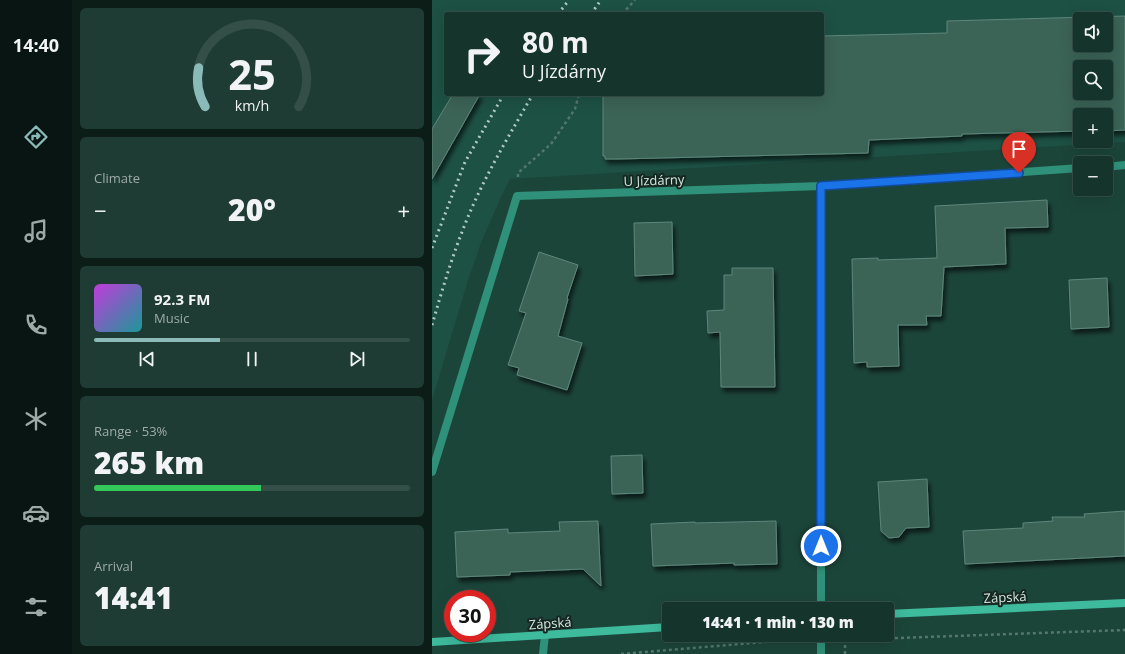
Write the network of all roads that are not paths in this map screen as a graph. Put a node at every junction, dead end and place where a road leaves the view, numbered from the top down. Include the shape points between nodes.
1 (1125, 165) edge
2 (1113, 166) edge
3 (1073, 168) edge
4 (821, 186) junction
5 (432, 472) edge
6 (821, 602) edge
7 (1125, 603) edge
8 (894, 614) edge
9 (662, 627) edge
10 (544, 635) junction
11 (432, 642) edge
12 (821, 642) edge
13 (542, 654) edge
14 (821, 654) edge

1 - 2 street
3 - 4 street, U Jízdárny
4 - 5 street, U Jízdárny via 518,196
4 - 6 street
7 - 8 street, Zápská
9 - 10 street, Zápská
10 - 11 street, Zápská
10 - 13 street
12 - 14 street

